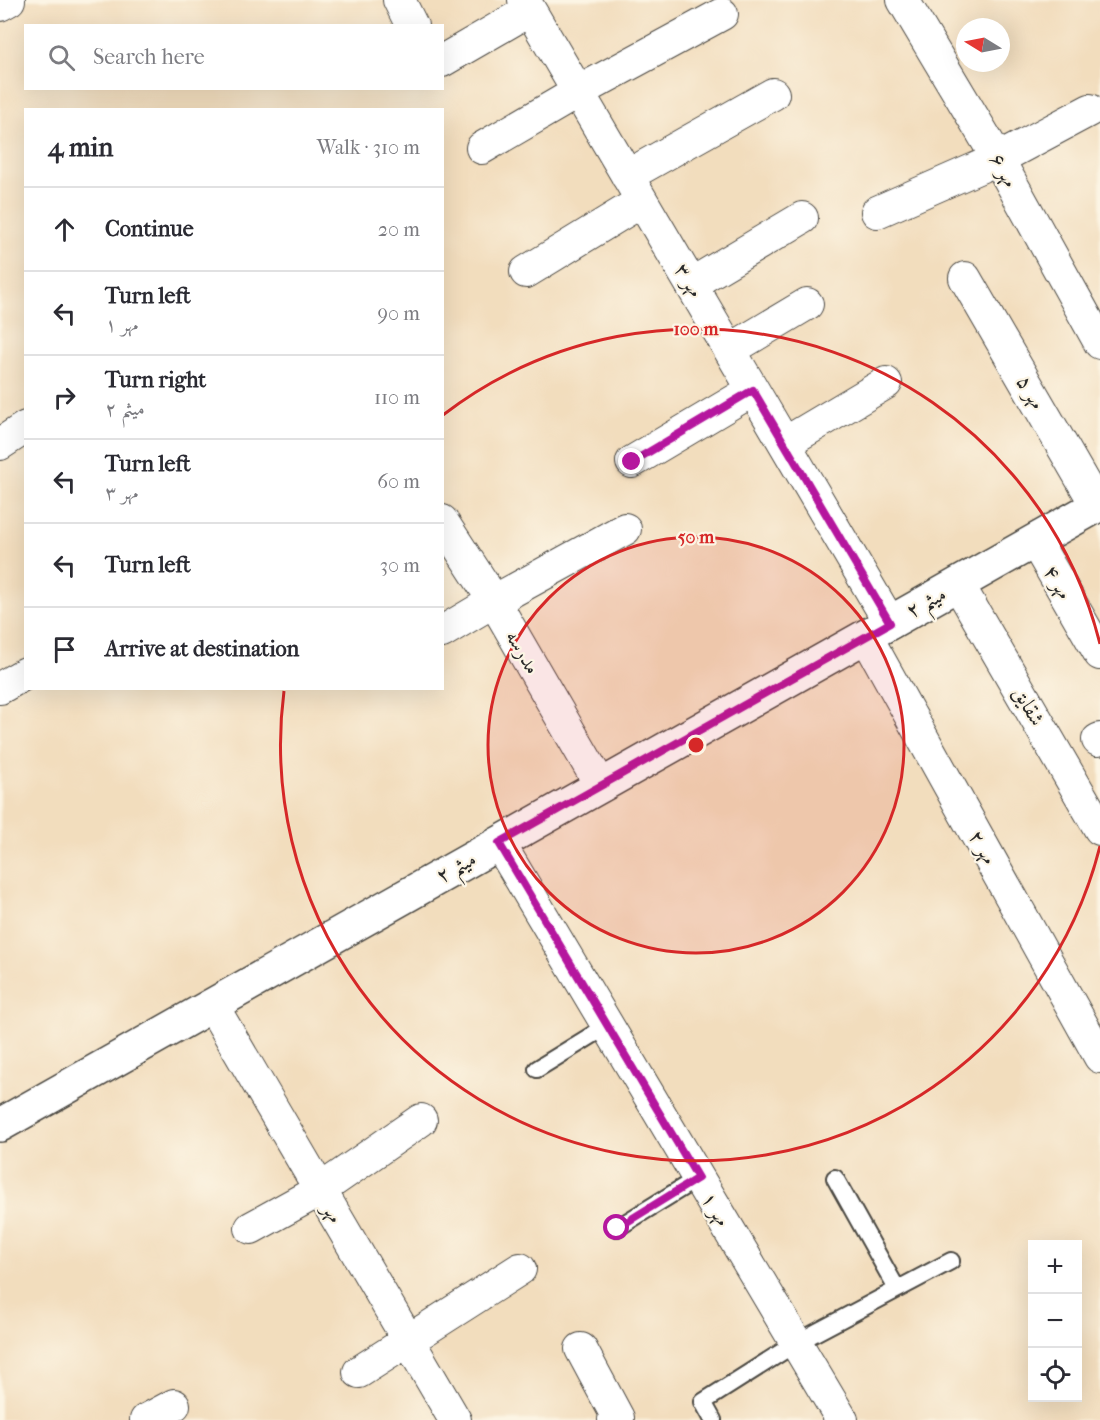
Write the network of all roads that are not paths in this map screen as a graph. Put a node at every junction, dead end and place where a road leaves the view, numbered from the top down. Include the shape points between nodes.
1 (9, 0) edge
2 (399, 0) edge
3 (903, 0) edge
4 (0, 5) edge
5 (527, 5) edge
6 (722, 14) dead end
7 (411, 24) edge
8 (444, 60) edge
9 (578, 92) junction
10 (773, 94) dead end
11 (1090, 110) dead end
12 (482, 148) dead end
13 (998, 159) junction
14 (635, 188) junction
15 (877, 212) dead end
16 (802, 218) dead end
17 (526, 272) dead end
18 (965, 278) dead end
19 (692, 284) junction
20 (807, 304) dead end
21 (1100, 343) edge
22 (730, 350) junction
23 (886, 383) dead end
24 (753, 390) junction
25 (24, 428) edge
26 (785, 443) junction
27 (0, 444) edge
28 (632, 462) dead end
29 (1099, 505) edge
30 (444, 524) edge
31 (625, 529) dead end
32 (1035, 541) junction
33 (958, 584) junction
34 (494, 601) junction
35 (878, 629) junction
36 (444, 631) edge
37 (1100, 654) edge
38 (24, 674) edge
39 (0, 688) edge
40 (601, 786) junction
41 (1100, 829) edge
42 (499, 843) junction
43 (212, 1005) junction
44 (608, 1026) junction
45 (1100, 1057) edge
46 (537, 1069) dead end
47 (421, 1120) dead end
48 (0, 1125) edge
49 (698, 1178) junction
50 (835, 1178) dead end
51 (320, 1190) junction
52 (250, 1228) dead end
53 (617, 1228) dead end
54 (951, 1261) dead end
55 (520, 1269) dead end
56 (897, 1289) junction
57 (409, 1341) junction
58 (796, 1343) junction
59 (581, 1349) dead end
60 (359, 1372) dead end
61 (174, 1405) dead end
62 (146, 1420) edge
63 (455, 1420) edge
64 (614, 1420) edge
65 (713, 1420) edge
66 (842, 1420) edge

1 - 4 street
2 - 7 street
3 - 13 street, مهر ۶
5 - 8 street
5 - 9 street, مهر ۳
6 - 9 street
9 - 12 street
9 - 14 street, مهر ۳
10 - 14 street
11 - 13 street
13 - 15 street
13 - 21 street, مهر ۶
14 - 17 street
14 - 19 street, مهر ۳
16 - 19 street
18 - 29 street, مهر ۵
19 - 22 street, مهر ۳
20 - 22 street
22 - 24 street, مهر ۳
23 - 26 street
24 - 26 street, مهر ۳
24 - 28 street
25 - 27 street
26 - 35 street, مهر ۳
29 - 32 street, میثم ۲
30 - 34 street, مدرسه
31 - 34 street
32 - 33 street, میثم ۲
32 - 37 street, مهر ۴
33 - 35 street, میثم ۲
33 - 41 street, شقایق
34 - 36 street
34 - 40 street, مدرسه
35 - 40 street, میثم ۲
35 - 45 street, مهر ۲
38 - 39 street
40 - 42 street, میثم ۲
42 - 43 street, میثم ۲
42 - 44 street, مهر ۱
43 - 48 street, میثم ۲
43 - 51 street, مهر
44 - 46 lane
44 - 49 street, مهر ۱
47 - 51 street
49 - 53 lane
49 - 58 street, مهر ۱
50 - 56 lane
51 - 52 street
51 - 57 street, مهر
54 - 56 lane
55 - 57 street
56 - 58 lane
57 - 60 street
57 - 63 street, مهر
58 - 65 lane via 703,1402
58 - 66 street, مهر ۱
59 - 64 street via 618,1418
61 - 62 street

